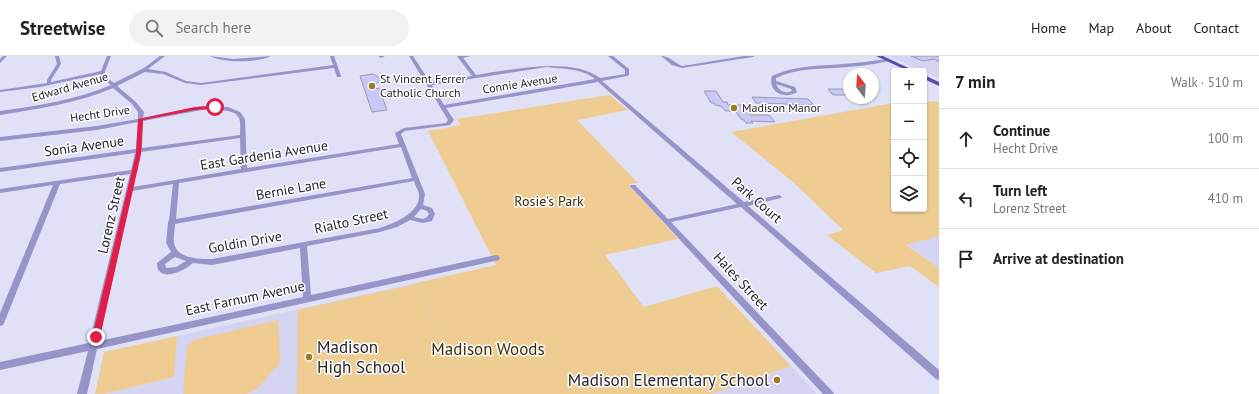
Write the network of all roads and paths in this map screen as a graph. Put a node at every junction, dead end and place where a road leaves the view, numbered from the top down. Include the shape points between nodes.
1 (5, 56) edge
2 (57, 56) edge
3 (109, 56) edge
4 (163, 56) edge
5 (212, 56) edge
6 (269, 56) edge
7 (332, 56) edge
8 (411, 56) edge
9 (469, 56) edge
10 (610, 56) edge
11 (663, 56) edge
12 (753, 56) edge
13 (880, 56) edge
14 (460, 57) edge
15 (887, 60) junction
16 (0, 62) edge
17 (865, 63) junction
18 (336, 66) junction
19 (905, 68) edge
20 (144, 70) junction
21 (102, 72) junction
22 (339, 76) dead end
23 (475, 76) junction
24 (927, 78) edge
25 (600, 81) junction
26 (774, 82) dead end
27 (49, 84) junction
28 (429, 84) junction
29 (939, 84) edge
30 (114, 85) junction
31 (0, 92) edge
32 (443, 107) junction
33 (0, 113) edge
34 (141, 119) junction
35 (243, 136) junction
36 (0, 139) edge
37 (402, 145) junction
38 (139, 150) junction
39 (0, 170) edge
40 (244, 170) junction
41 (134, 171) junction
42 (416, 179) junction
43 (176, 181) junction
44 (57, 183) junction
45 (633, 186) dead end
46 (130, 189) junction
47 (0, 191) edge
48 (779, 197) dead end
49 (743, 205) junction
50 (420, 206) junction
51 (409, 218) junction
52 (667, 221) junction
53 (171, 222) junction
54 (303, 245) junction
55 (175, 253) junction
56 (496, 258) dead end
57 (190, 261) junction
58 (307, 298) junction
59 (0, 323) edge
60 (94, 345) junction
61 (0, 366) edge
62 (939, 376) edge
63 (82, 394) edge
64 (829, 394) edge

1 - 16 street
2 - 27 street via 59,64
3 - 21 street
4 - 20 street, Edward Avenue
5 - 6 street via 231,60
7 - 18 street
8 - 28 street
9 - 14 street
10 - 25 street via 627,70 628,74
11 - 12 street via 680,66
13 - 15 main road
13 - 17 street
14 - 23 street
15 - 17 street
15 - 19 main road
17 - 26 street via 783,73 774,77
18 - 20 street via 201,84
18 - 22 street
20 - 30 street, Edward Avenue
21 - 27 street
21 - 30 street
23 - 25 street, Park Court via 557,66 582,70
23 - 28 street, Park Court
24 - 29 main road
25 - 32 street, Connie Avenue
25 - 49 street, Park Court
27 - 31 street
28 - 32 street
30 - 33 street, Edward Avenue via 65,101
30 - 34 street via 140,109
32 - 37 street via 451,122 400,132 398,136
34 - 35 street, Hecht Drive via 202,108 223,108 241,116
34 - 36 street, Hecht Drive via 97,128
34 - 38 street, Lorenz Street
35 - 38 street, Sonia Avenue
35 - 40 street, Hecht Drive
37 - 40 street, East Gardenia Avenue
37 - 42 street
38 - 39 street, Sonia Avenue
38 - 41 street, Lorenz Street
40 - 43 street, East Gardenia Avenue
41 - 44 street
41 - 46 street, Lorenz Street
42 - 50 street via 422,194
42 - 53 street, Bernie Lane
43 - 46 street, East Gardenia Avenue
43 - 53 street
44 - 47 street
44 - 59 street
45 - 52 street, Hales Street
46 - 60 street, Lorenz Street
48 - 49 street
49 - 52 street
49 - 62 street, Park Court
50 - 51 street, Rialto Street
50 - 51 street, Rialto Street via 430,210 430,219 423,221
51 - 54 street, Rialto Street via 388,228
52 - 64 street, Hales Street
53 - 55 street via 170,243
54 - 57 street, Goldin Drive via 224,260
54 - 58 street, Rialto Street
55 - 57 street, Goldin Drive
55 - 57 street, Goldin Drive via 161,263 164,271 180,269
56 - 58 street, East Farnum Avenue
58 - 60 street, East Farnum Avenue
60 - 61 street, East Farnum Avenue
60 - 63 street, Lorenz Street

